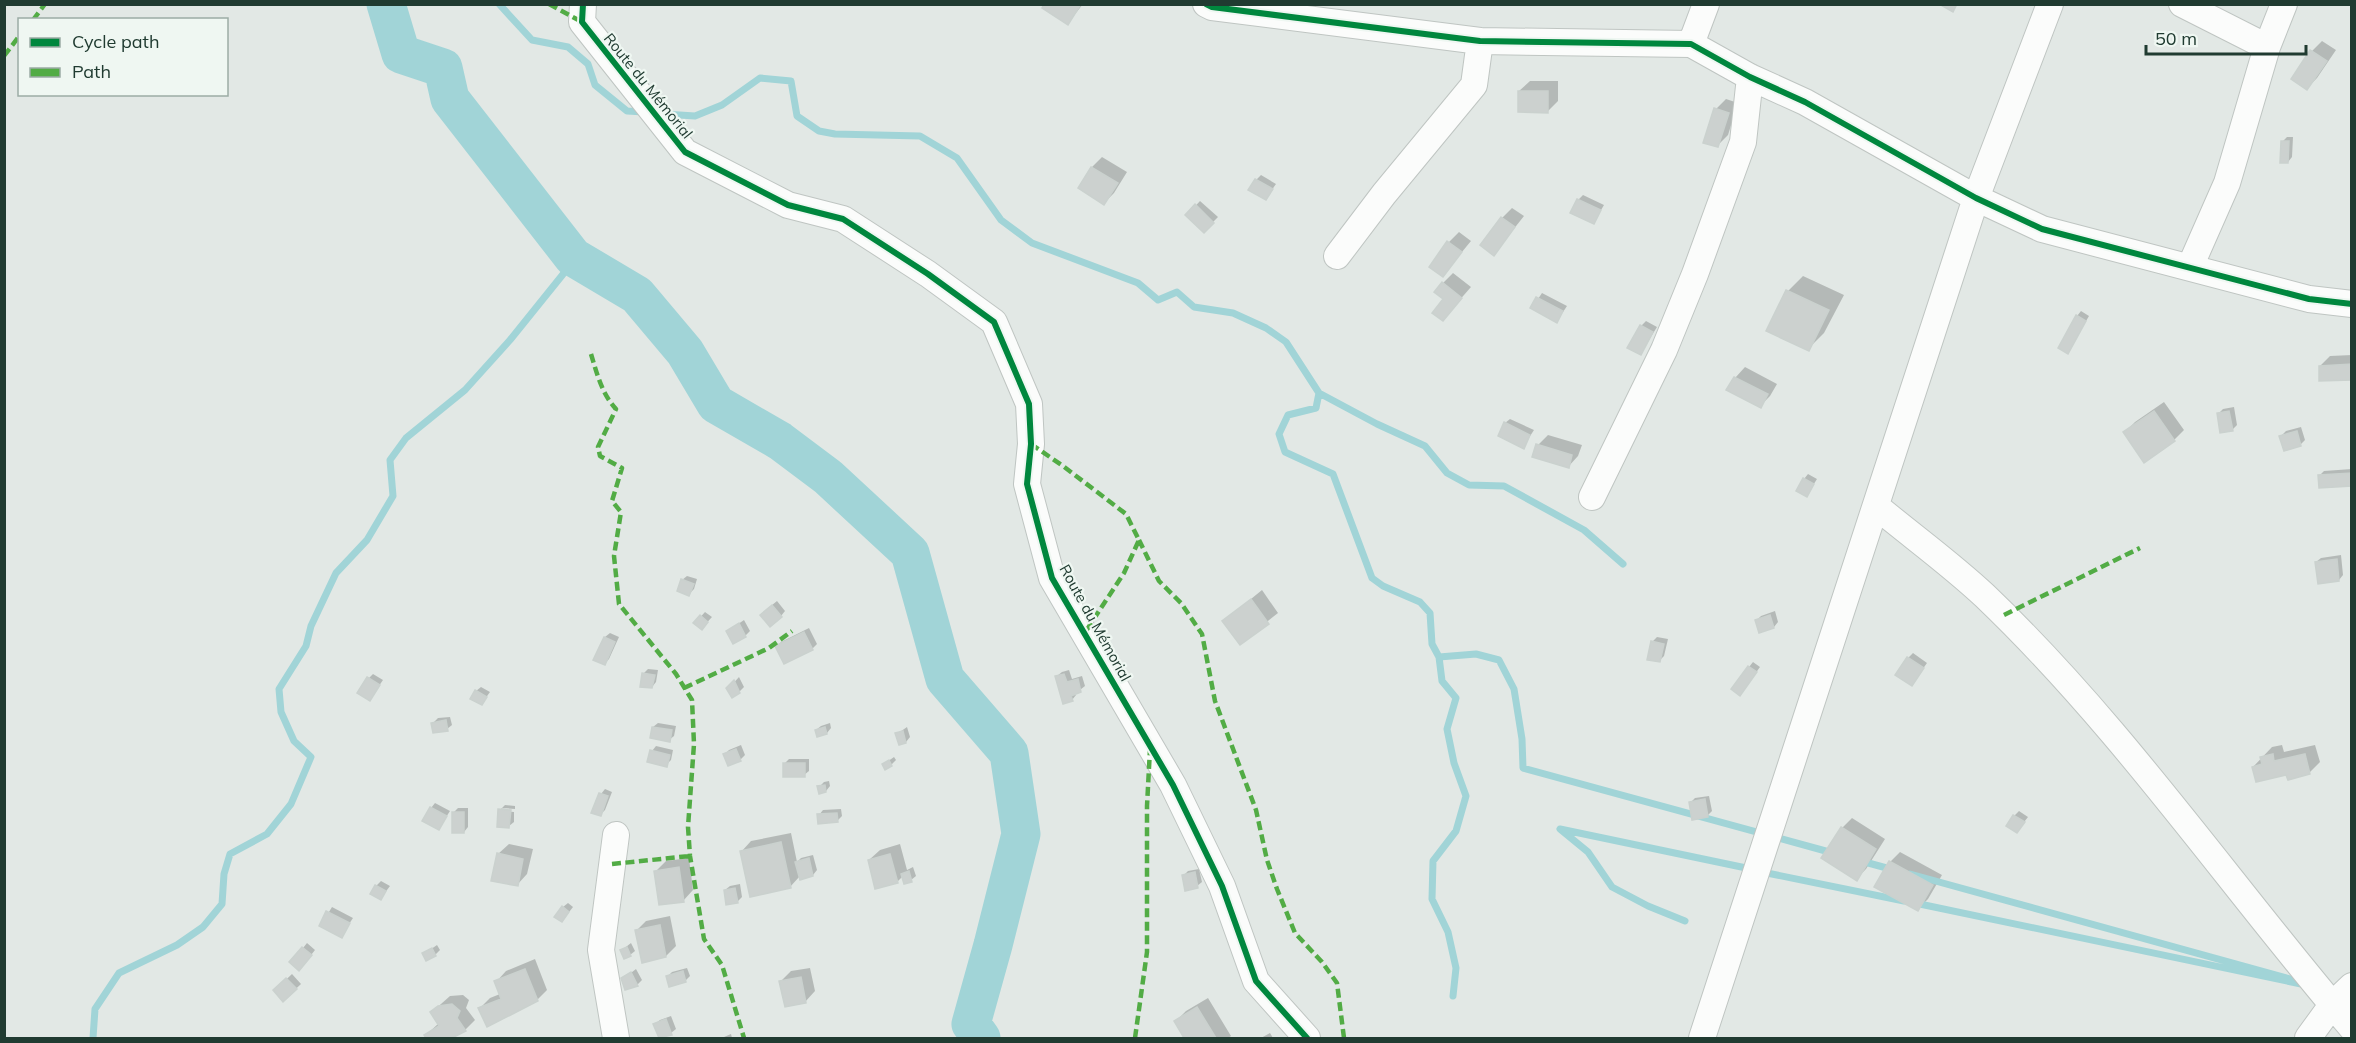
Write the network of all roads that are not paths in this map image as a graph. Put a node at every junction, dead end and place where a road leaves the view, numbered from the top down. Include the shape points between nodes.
1 (583, 4) edge
2 (1206, 4) edge
3 (1706, 4) edge
4 (2050, 4) edge
5 (2182, 4) edge
6 (2284, 4) edge
7 (1480, 41) junction
8 (1691, 44) junction
9 (2267, 47) junction
10 (1750, 76) junction
11 (1976, 198) junction
12 (1337, 256) dead end
13 (2190, 267) junction
14 (2352, 304) edge
15 (1592, 497) dead end
16 (1876, 506) junction
17 (616, 835) dead end
18 (2352, 986) edge
19 (2332, 1005) junction
20 (2352, 1028) edge
21 (616, 1038) edge
22 (1306, 1038) edge
23 (1702, 1038) edge
24 (2308, 1038) edge

1 - 22 street, Route du Mémorial via 582,22 685,152 788,205 843,219 994,322 1029,404 1027,484 1052,578 1173,785 1222,886 1256,981
2 - 7 street
3 - 8 street
4 - 11 street
5 - 9 street
6 - 9 street
7 - 8 street
7 - 12 street via 1474,85
8 - 10 street
9 - 13 street via 2227,183
10 - 11 street via 1805,102
10 - 15 street via 1743,142 1695,274 1664,350
11 - 13 street via 2042,229
11 - 16 street
13 - 14 street via 2309,299
16 - 19 street via 1983,594 2062,677 2142,767
16 - 23 street
17 - 21 street via 602,950
18 - 19 street
19 - 20 street
19 - 24 street

